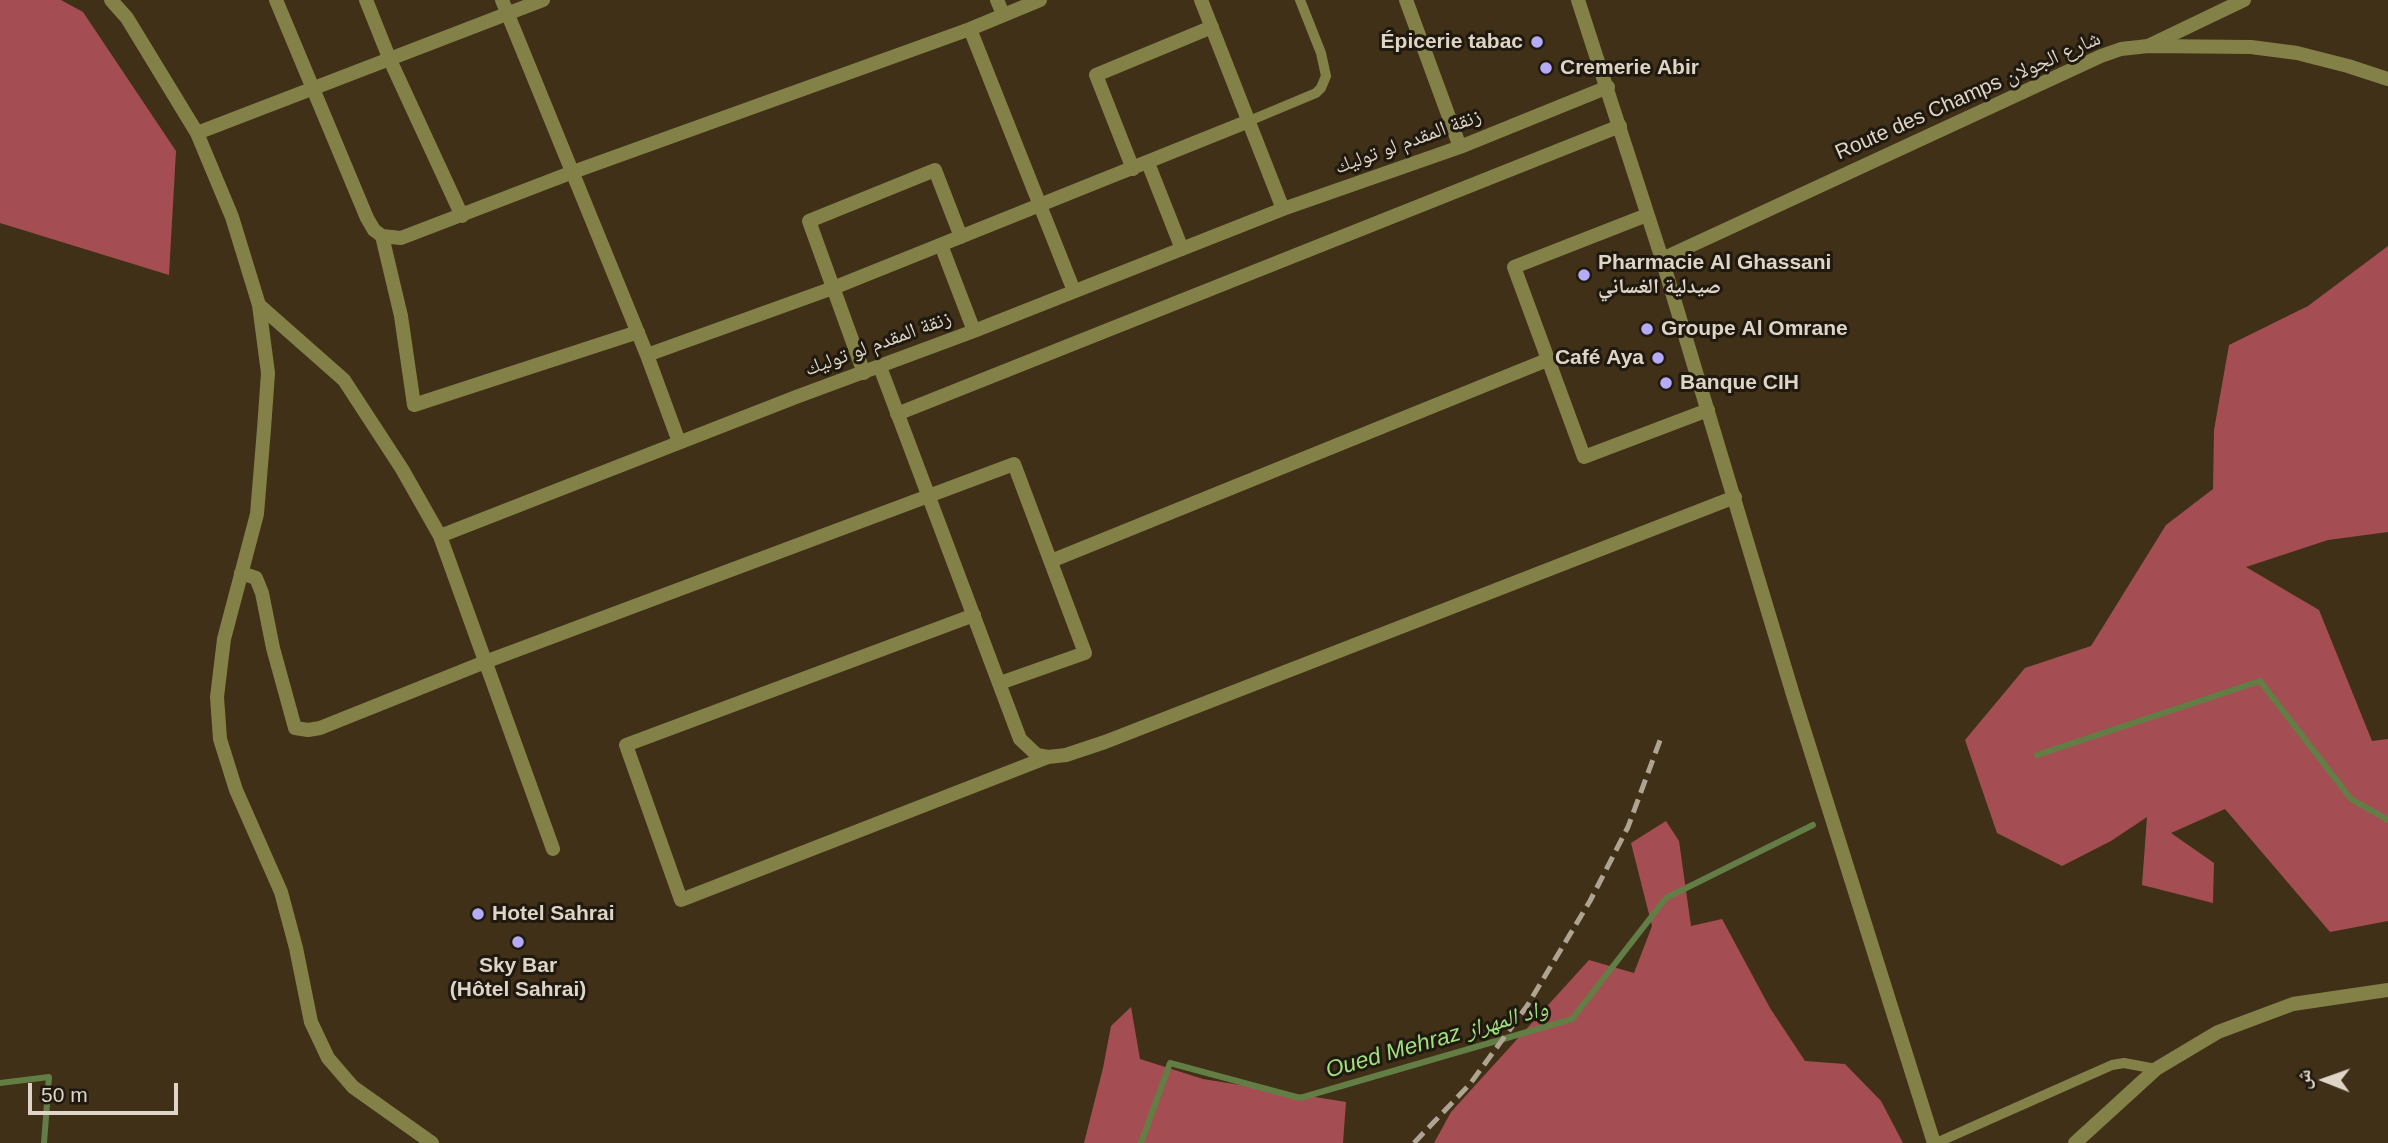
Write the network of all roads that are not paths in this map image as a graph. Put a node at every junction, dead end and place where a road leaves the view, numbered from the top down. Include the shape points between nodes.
1 (111, 0) edge
2 (276, 0) edge
3 (366, 0) edge
4 (502, 0) edge
5 (543, 0) edge
6 (997, 0) edge
7 (1040, 0) edge
8 (1201, 0) edge
9 (1300, 0) edge
10 (1406, 0) edge
11 (1578, 0) edge
12 (2244, 0) edge
13 (2218, 6) edge
14 (508, 14) junction
15 (1003, 14) junction
16 (1212, 27) junction
17 (970, 29) junction
18 (2148, 46) junction
19 (390, 60) junction
20 (2388, 79) edge
21 (1608, 87) junction
22 (312, 90) junction
23 (1249, 121) junction
24 (1620, 126) junction
25 (197, 133) junction
26 (1460, 147) junction
27 (1148, 163) junction
28 (1133, 169) junction
29 (573, 172) junction
30 (1040, 206) junction
31 (1283, 209) junction
32 (1647, 215) junction
33 (462, 216) junction
34 (382, 236) junction
35 (961, 237) junction
36 (941, 245) junction
37 (1182, 249) junction
38 (1662, 259) junction
39 (833, 288) junction
40 (1074, 291) junction
41 (259, 306) junction
42 (974, 331) junction
43 (638, 332) junction
44 (647, 355) junction
45 (1547, 360) junction
46 (880, 367) junction
47 (864, 373) junction
48 (1708, 410) junction
49 (897, 414) junction
50 (678, 442) junction
51 (929, 497) junction
52 (1735, 497) junction
53 (440, 537) junction
54 (1051, 561) junction
55 (241, 573) junction
56 (974, 615) junction
57 (485, 662) junction
58 (1000, 683) junction
59 (1048, 757) junction
60 (553, 849) dead end
61 (2388, 990) edge
62 (2156, 1069) junction
63 (432, 1143) edge
64 (1935, 1143) edge
65 (2075, 1143) edge

1 - 25 street via 127,18
2 - 22 street
3 - 19 street
4 - 14 street
5 - 14 street
6 - 15 street
7 - 15 street
8 - 16 street
9 - 23 lane via 1321,53 1325,76 1321,88
10 - 26 street
11 - 21 street
12 - 13 street
13 - 18 street
14 - 19 street
14 - 29 street
15 - 17 street
16 - 23 street
16 - 28 street via 1096,75
17 - 29 street
17 - 30 street
18 - 20 street, Route des Champs شارع الجولان via 2251,47 2297,54
18 - 38 street, Route des Champs شارع الجولان via 2101,56
19 - 22 street
19 - 33 street
21 - 24 street
21 - 26 street, زنقة المقدم لو توليك
22 - 25 street
22 - 34 street via 367,218
23 - 27 street
23 - 31 street
24 - 32 street
24 - 49 street
25 - 41 street via 232,217
26 - 31 street, زنقة المقدم لو توليك
27 - 28 street
27 - 37 street
28 - 30 street
29 - 33 street
29 - 43 street
30 - 35 street
30 - 40 street
31 - 37 street, زنقة المقدم لو توليك
32 - 38 street
32 - 45 street via 1514,267
33 - 34 street via 401,238
34 - 43 street via 401,316 414,405
35 - 36 street
35 - 39 street via 935,170 809,221
36 - 39 street
36 - 42 street
37 - 40 street, زنقة المقدم لو توليك
38 - 48 street
39 - 44 street
39 - 47 street
40 - 42 street, زنقة المقدم لو توليك
41 - 53 street via 344,380
41 - 55 street via 268,373 257,514
42 - 46 street, زنقة المقدم لو توليك
43 - 44 street
44 - 50 street
45 - 48 street via 1584,457
45 - 54 street
46 - 47 street, زنقة المقدم لو توليك
46 - 49 street
47 - 50 street, زنقة المقدم لو توليك
48 - 52 street
49 - 51 street
50 - 53 street, زنقة المقدم لو توليك
51 - 54 street via 1014,464
51 - 56 street
51 - 57 street
52 - 59 street via 1118,737
52 - 64 street
53 - 57 street
54 - 58 street via 1085,653
55 - 57 street via 256,578 262,593 295,728 320,728
55 - 63 street via 224,639 217,697 220,739 236,790 281,892 311,1022 328,1058 353,1087
56 - 58 street
56 - 59 street via 626,745 681,900
57 - 60 street
58 - 59 street via 1020,739 1037,755
61 - 62 street via 2272,1011 2218,1032
62 - 64 lane via 2112,1065
62 - 65 street

